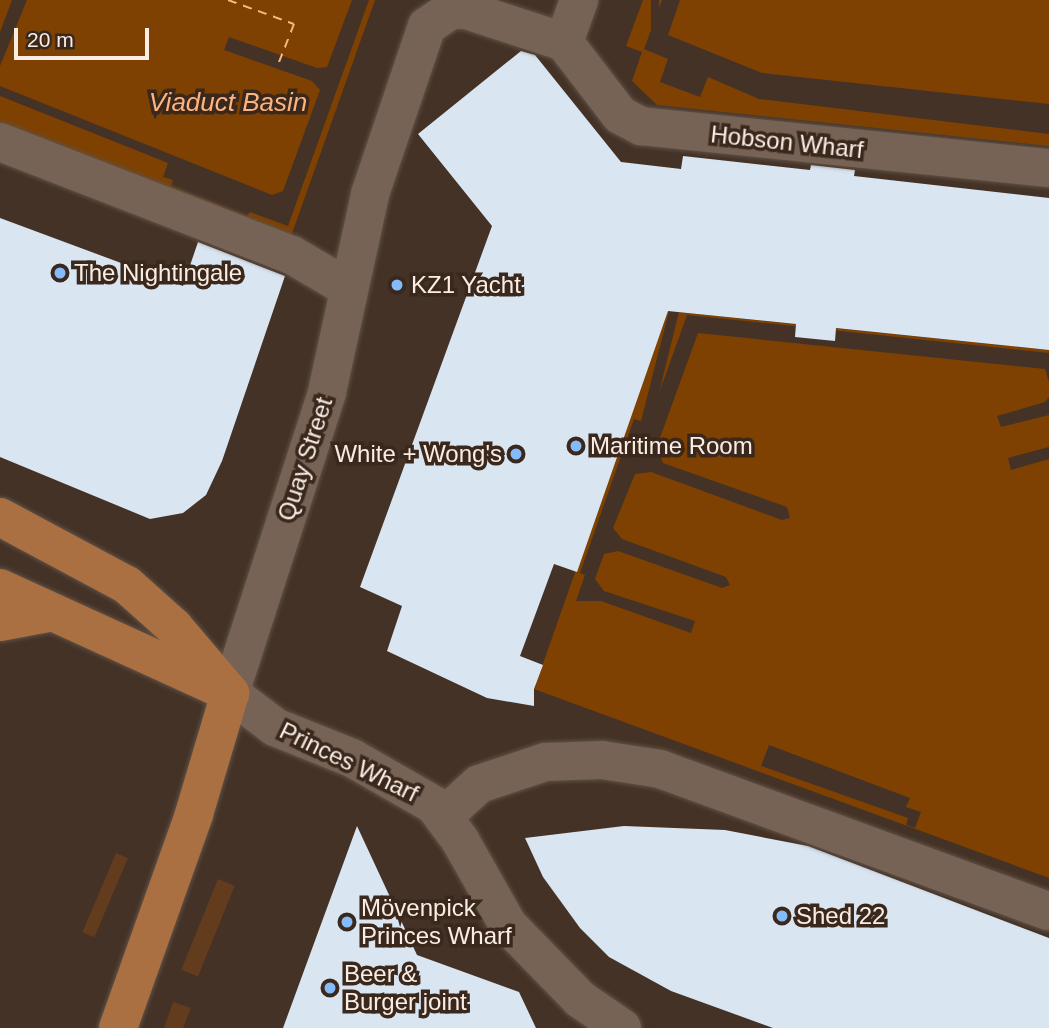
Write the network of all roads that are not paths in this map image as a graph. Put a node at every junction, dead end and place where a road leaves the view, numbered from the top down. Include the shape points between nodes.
1 (579, 0) edge
2 (564, 42) junction
3 (0, 142) edge
4 (1049, 167) edge
5 (348, 288) junction
6 (0, 517) edge
7 (0, 588) edge
8 (48, 613) junction
9 (0, 622) edge
10 (230, 692) junction
11 (444, 816) junction
12 (1049, 911) edge
13 (118, 1028) edge
14 (622, 1028) edge

1 - 2 street
2 - 4 street, Hobson Wharf via 620,115 641,126
2 - 5 street, Quay Street via 466,10 451,10 427,26 397,105
3 - 5 street via 292,255
5 - 10 street, Quay Street via 327,392
6 - 10 main road via 127,585 174,627
7 - 8 main road
8 - 9 main road
8 - 10 main road
10 - 11 street, Princes Wharf via 275,727 400,782
10 - 13 main road, Quay Street via 194,814
11 - 12 street via 479,784 545,762 602,760 660,769
11 - 14 street, Princes Wharf via 508,925 580,999

